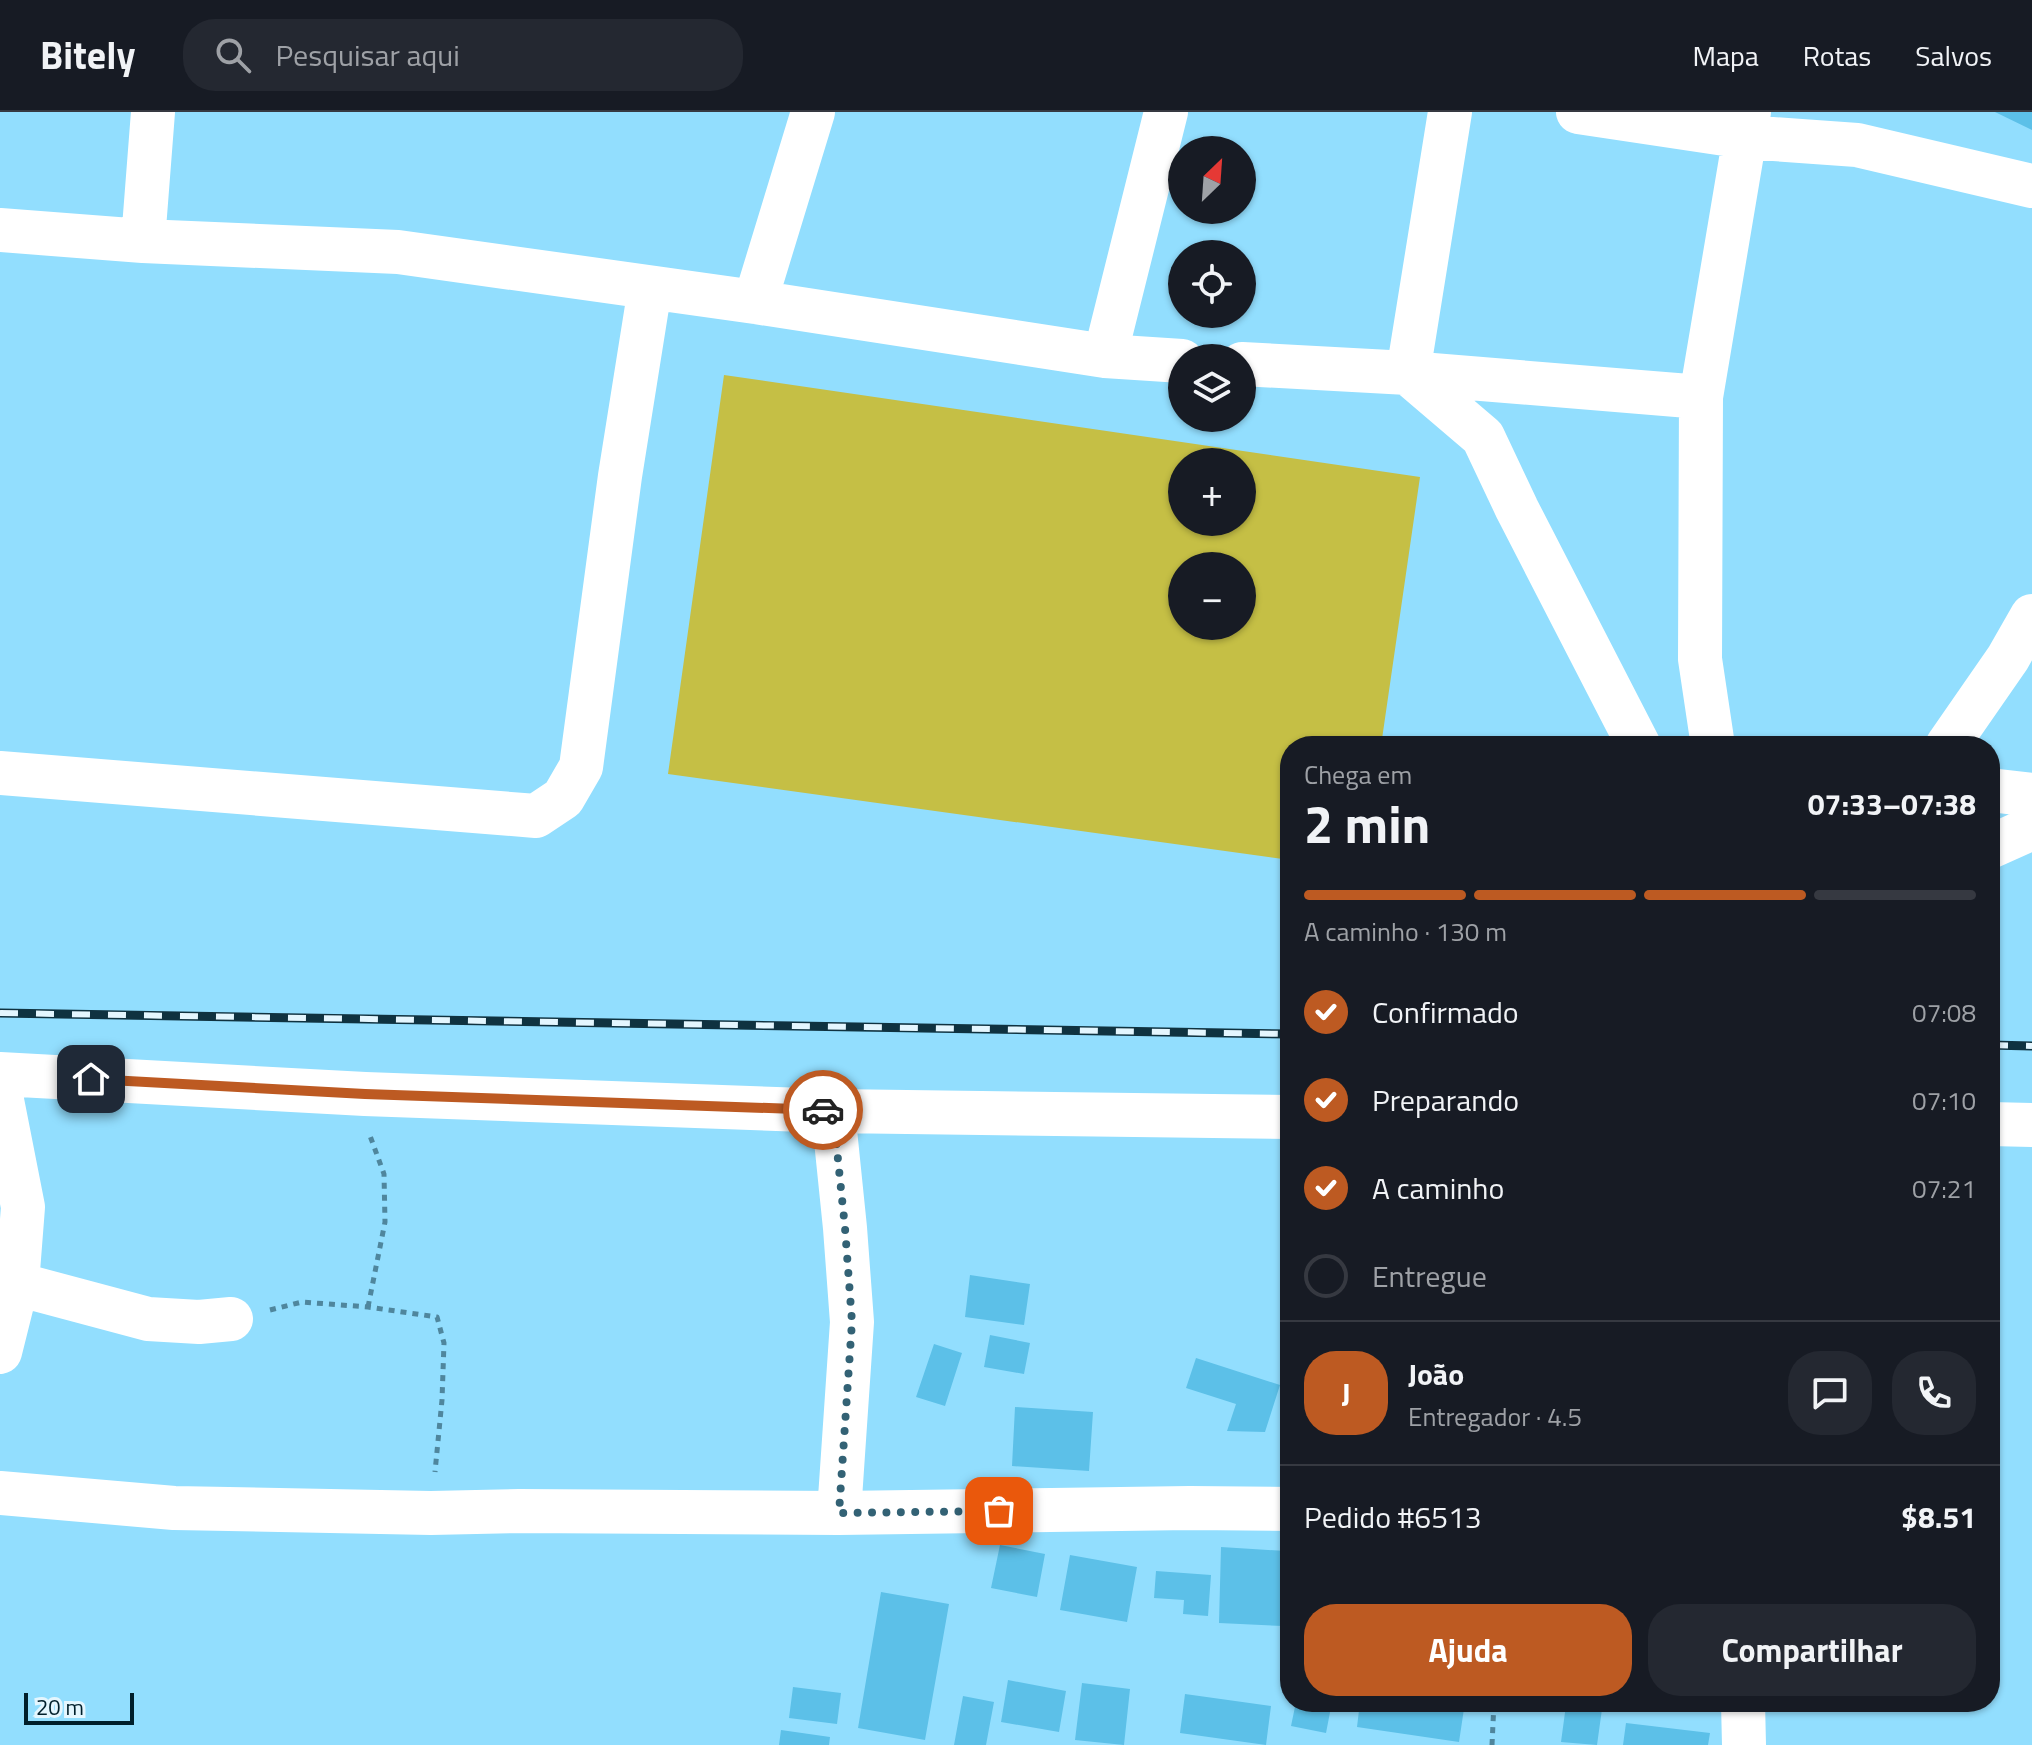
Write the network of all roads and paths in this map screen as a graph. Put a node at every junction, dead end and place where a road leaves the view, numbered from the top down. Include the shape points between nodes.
1 (153, 112) edge
2 (813, 112) edge
3 (1166, 112) edge
4 (1450, 112) edge
5 (1578, 112) edge
6 (1747, 125) edge
7 (2032, 186) edge
8 (0, 230) edge
9 (143, 241) junction
10 (650, 288) junction
11 (755, 302) junction
12 (1105, 356) junction
13 (1168, 360) edge
14 (1256, 365) edge
15 (1408, 373) junction
16 (1701, 397) junction
17 (2032, 616) edge
18 (1634, 736) edge
19 (1712, 736) edge
20 (1954, 736) edge
21 (0, 773) edge
22 (2000, 791) edge
23 (2032, 795) edge
24 (2032, 828) edge
25 (2000, 842) edge
26 (0, 1074) edge
27 (0, 1090) edge
28 (365, 1094) junction
29 (833, 1111) junction
30 (1280, 1117) edge
31 (2000, 1124) edge
32 (2032, 1125) edge
33 (17, 1284) junction
34 (368, 1307) junction
35 (231, 1319) joint
36 (0, 1352) edge
37 (0, 1493) edge
38 (1280, 1509) edge
39 (431, 1513) junction
40 (839, 1513) junction
41 (1494, 1712) edge
42 (1743, 1712) edge
43 (1492, 1745) edge
44 (1744, 1745) edge

1 - 9 street
2 - 11 street
3 - 12 street
4 - 15 street
5 - 6 street
6 - 7 street
6 - 16 street
8 - 9 street
9 - 10 street via 398,252
10 - 11 street
10 - 21 street via 581,767 563,798 536,816
11 - 12 street
12 - 13 street
14 - 15 street
15 - 16 street
15 - 18 street via 1483,437
16 - 19 street via 1700,659
17 - 20 street
22 - 23 street
24 - 25 street
26 - 28 street
27 - 33 street via 23,1207
28 - 29 street
28 - 34 path via 369,1133 384,1174 385,1222
29 - 30 street
29 - 40 street via 852,1322
31 - 32 street
33 - 35 street via 148,1319
33 - 36 street
34 - 35 path via 302,1302
34 - 39 path via 437,1317 444,1357
37 - 39 street via 174,1508
38 - 40 street
39 - 40 street
41 - 43 path
42 - 44 street

